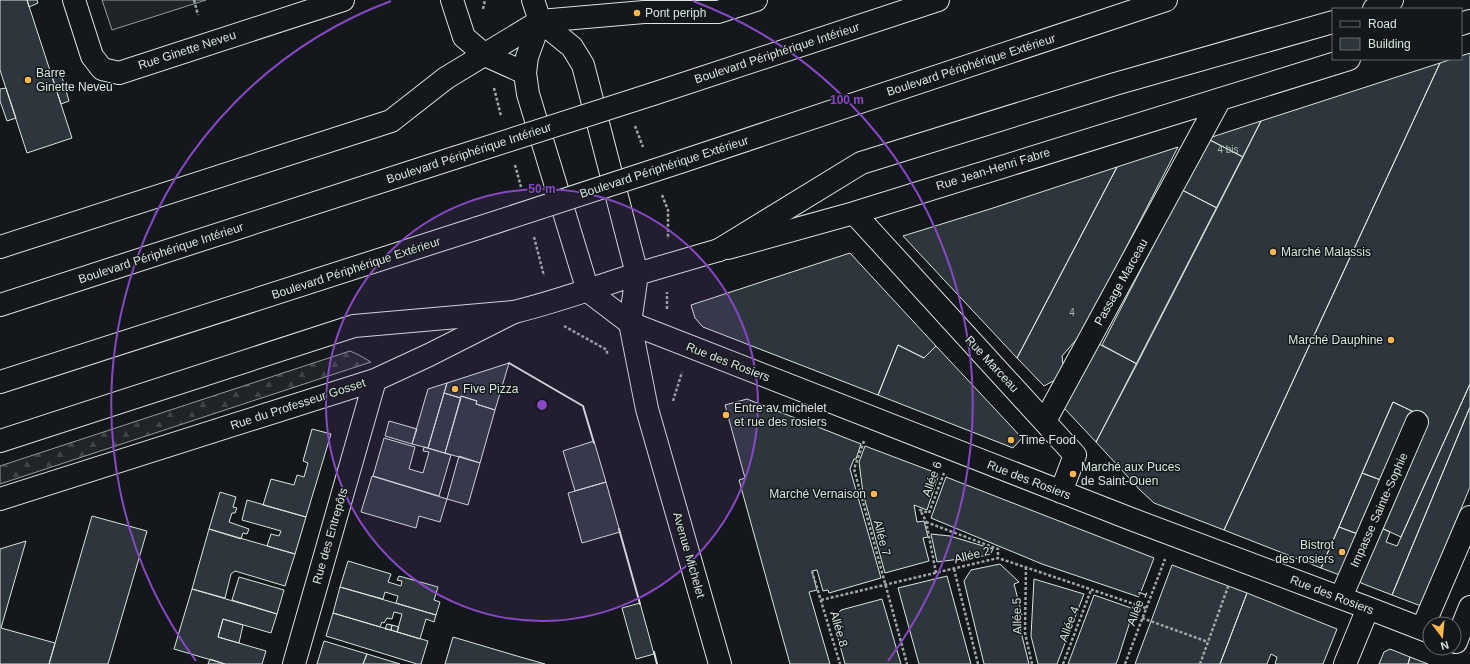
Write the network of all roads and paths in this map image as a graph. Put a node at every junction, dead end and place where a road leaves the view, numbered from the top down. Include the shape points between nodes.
1 (74, 0) edge
2 (194, 0) edge
3 (344, 0) edge
4 (452, 0) edge
5 (485, 0) edge
6 (533, 0) edge
7 (756, 0) edge
8 (938, 0) edge
9 (1166, 0) edge
10 (1392, 0) edge
11 (1376, 8) edge
12 (482, 11) dead end
13 (198, 15) dead end
14 (540, 21) junction
15 (1332, 22) edge
16 (485, 55) junction
17 (1345, 60) edge
18 (525, 73) junction
19 (1220, 99) junction
20 (504, 123) dead end
21 (514, 161) dead end
22 (522, 192) dead end
23 (854, 213) junction
24 (532, 229) dead end
25 (0, 247) edge
26 (719, 250) junction
27 (637, 274) junction
28 (588, 291) junction
29 (550, 302) junction
30 (0, 304) edge
31 (514, 312) junction
32 (630, 323) junction
33 (585, 338) dead end
34 (677, 342) junction
35 (375, 380) junction
36 (0, 382) edge
37 (672, 405) dead end
38 (872, 418) junction
39 (1045, 422) junction
40 (1417, 422) dead end
41 (0, 441) edge
42 (952, 450) junction
43 (1061, 492) junction
44 (0, 499) edge
45 (1470, 517) edge
46 (926, 521) junction
47 (998, 558) junction
48 (1165, 558) dead end
49 (1239, 559) junction
50 (1026, 567) junction
51 (954, 569) junction
52 (812, 572) dead end
53 (936, 573) junction
54 (885, 585) junction
55 (1091, 590) junction
56 (1341, 598) junction
57 (821, 600) junction
58 (1470, 607) edge
59 (1146, 608) junction
60 (1368, 608) junction
61 (1432, 616) edge
62 (1142, 618) junction
63 (1422, 629) edge
64 (1462, 637) edge
65 (1208, 642) junction
66 (294, 664) edge
67 (720, 664) edge
68 (840, 664) edge
69 (907, 664) edge
70 (978, 664) edge
71 (1032, 664) edge
72 (1063, 664) edge
73 (1125, 664) edge
74 (1200, 664) edge
75 (1345, 664) edge

1 - 3 main road, Rue Ginette Neveu via 92,56 102,69 119,73
2 - 13 path
4 - 16 main road via 464,37
5 - 12 path
6 - 14 main road
7 - 14 main road via 718,12 644,12
8 - 30 main road, Boulevard Périphérique Intérieur, bridge
9 - 36 main road, Boulevard Périphérique Extérieur, bridge via 665,167
10 - 11 main road
14 - 16 main road
14 - 18 main road via 527,57
14 - 27 main road via 572,47 583,65
15 - 26 main road via 1115,84 861,163
16 - 18 main road
16 - 20 path
16 - 25 main road via 446,78 391,121
17 - 19 main road, Rue Jean-Henri Fabre
18 - 28 main road via 528,94
19 - 23 main road, Rue Jean-Henri Fabre
19 - 39 main road, Passage Marceau
21 - 22 path
23 - 26 main road, Rue Jean-Henri Fabre
23 - 39 main road, Rue Marceau
24 - 29 path
26 - 27 main road, Rue Jean-Henri Fabre
27 - 28 main road, Rue Jean-Henri Fabre
27 - 32 main road, Avenue Michelet
28 - 29 main road, Rue du Professeur Gosset
28 - 32 main road, Rue des Rosiers
29 - 31 main road, Rue du Professeur Gosset
29 - 33 path via 559,323
31 - 35 main road, Rue du Professeur Gosset
31 - 41 main road via 354,326
32 - 34 main road, Rue des Rosiers
32 - 67 main road, Avenue Michelet via 647,410
34 - 37 path via 683,372
34 - 38 main road, Rue des Rosiers
35 - 44 main road, Rue du Professeur Gosset
35 - 66 main road, Rue des Entrepôts
38 - 42 main road, Rue des Rosiers
38 - 54 path, Allée 7 via 854,469
39 - 43 main road, Rue Marceau via 1075,455
40 - 56 main road, Impasse Sainte-Sophie
42 - 43 main road, Rue des Rosiers
42 - 46 path, Allée 6 via 929,513 920,510
43 - 49 main road, Rue des Rosiers
45 - 61 main road
46 - 47 path via 998,549
46 - 53 path, Allée 6
47 - 50 path, Allée 2
47 - 51 path, Allée 2
48 - 59 path, Allée 1
49 - 56 main road, Rue des Rosiers
49 - 65 path
50 - 55 path, Allée 2
50 - 71 path, Allée 5 via 1025,633
51 - 53 path, Allée 2
51 - 70 path
52 - 57 path, Allée 8
53 - 54 path, Allée 2
54 - 57 path, Allée 2
54 - 69 path, Allée 7
55 - 59 path, Allée 2
55 - 72 path, Allée 4
56 - 60 main road, Rue des Rosiers
57 - 68 path, Allée 8
58 - 64 main road
59 - 62 path, Allée 1
60 - 63 main road, Rue des Rosiers
60 - 75 main road
62 - 65 path
62 - 73 path, Allée 1
65 - 74 path

